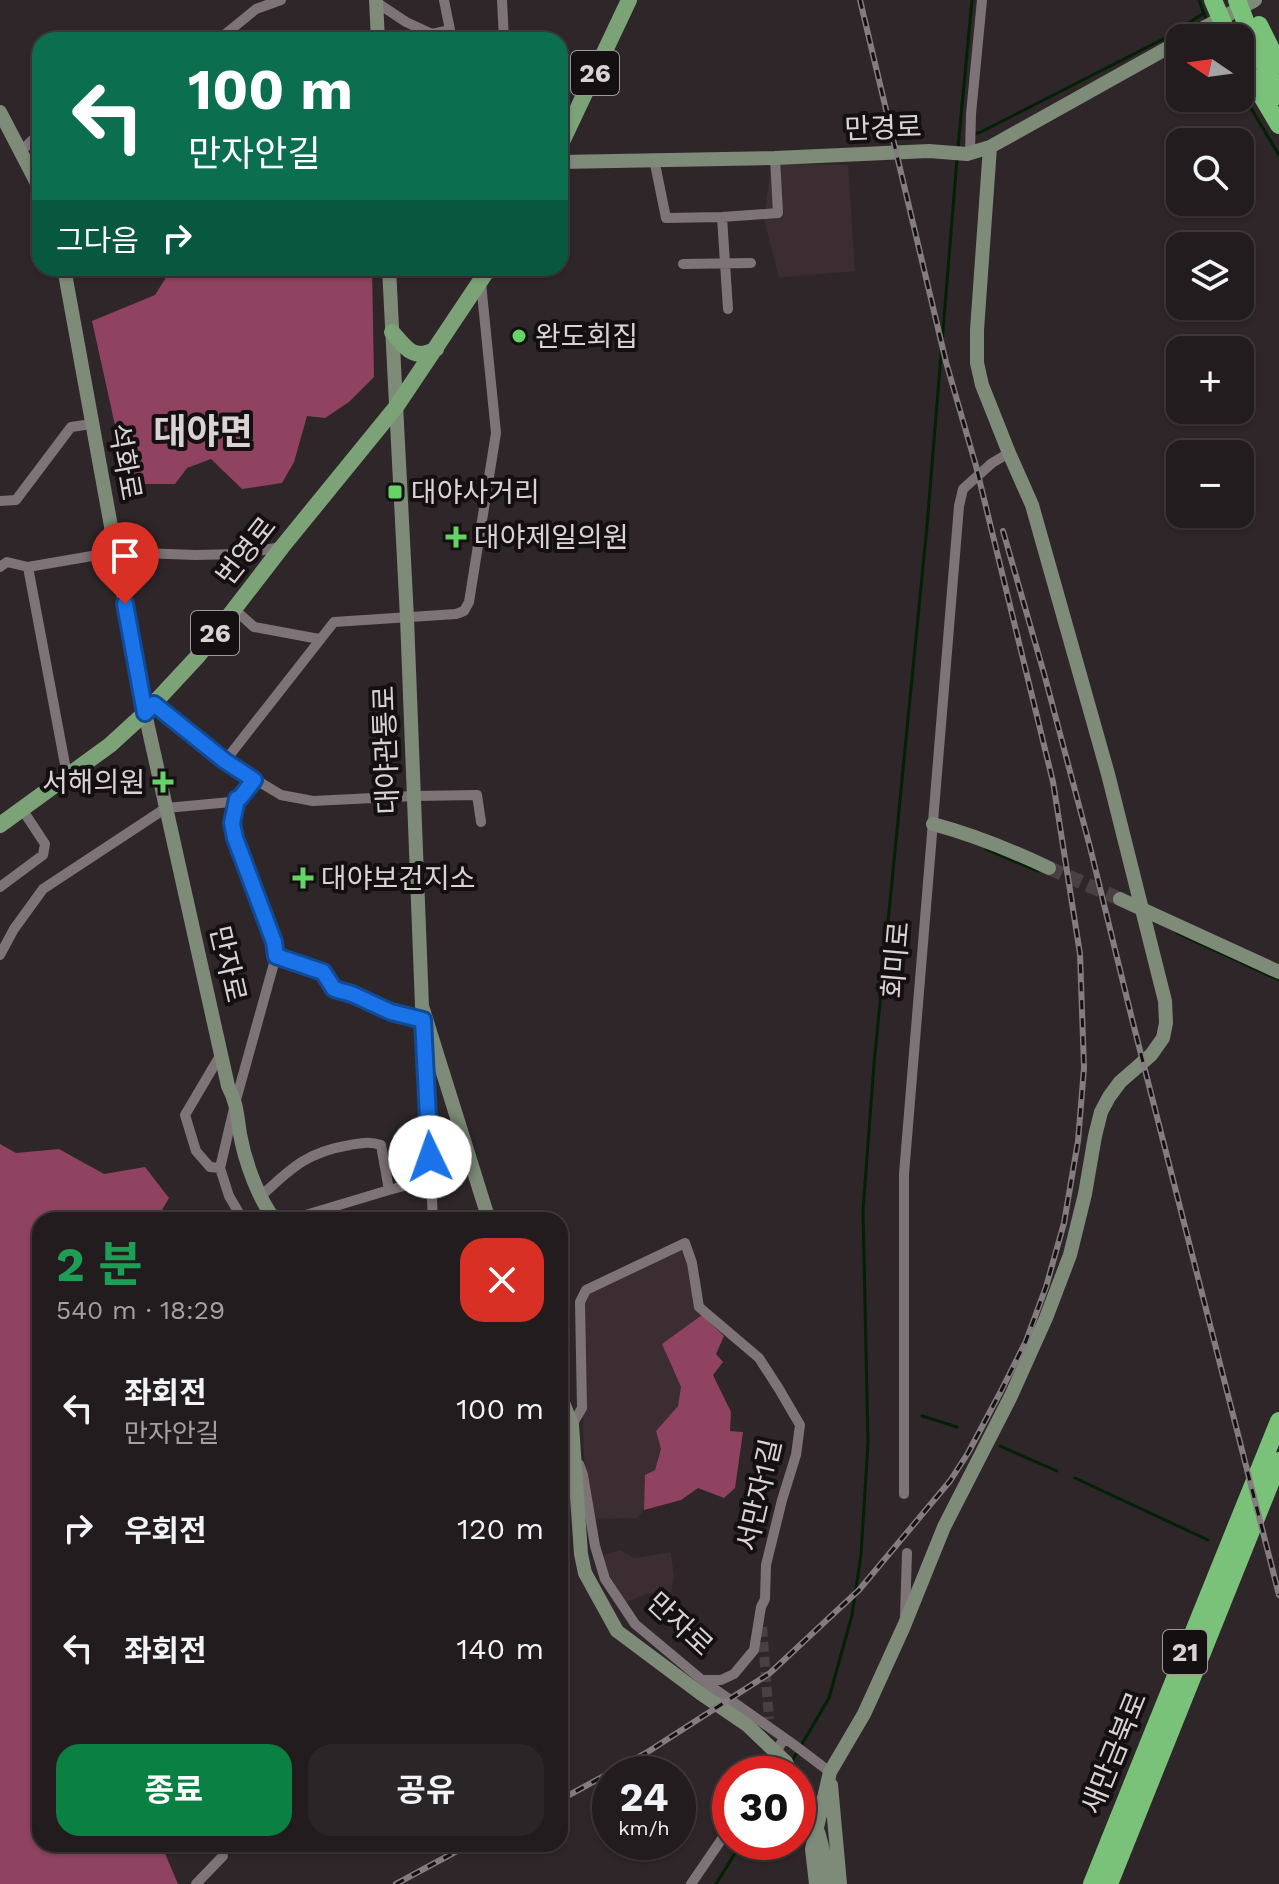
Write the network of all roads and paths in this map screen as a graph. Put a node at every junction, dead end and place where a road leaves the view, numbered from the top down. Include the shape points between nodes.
1 (281, 0) edge
2 (444, 0) edge
3 (502, 0) edge
4 (621, 0) edge
5 (629, 0) edge
6 (982, 0) edge
7 (1213, 0) edge
8 (1237, 0) edge
9 (1252, 0) edge
10 (376, 1) edge
11 (1211, 24) edge
12 (1223, 24) edge
13 (228, 32) edge
14 (378, 32) edge
15 (428, 32) edge
16 (450, 32) edge
17 (504, 32) edge
18 (1256, 35) junction
19 (1166, 49) edge
20 (1279, 65) edge
21 (1254, 83) edge
22 (1279, 96) edge
23 (0, 112) edge
24 (568, 114) edge
25 (1279, 125) edge
26 (568, 129) edge
27 (32, 141) edge
28 (970, 144) junction
29 (990, 147) junction
30 (21, 151) junction
31 (775, 158) junction
32 (654, 159) junction
33 (568, 162) edge
34 (32, 171) edge
35 (722, 217) junction
36 (751, 263) dead end
37 (683, 264) dead end
38 (726, 264) junction
39 (65, 276) edge
40 (389, 276) edge
41 (484, 276) edge
42 (485, 276) edge
43 (728, 309) dead end
44 (392, 332) junction
45 (436, 349) junction
46 (396, 407) junction
47 (92, 424) junction
48 (1009, 453) junction
49 (0, 501) edge
50 (282, 547) junction
51 (115, 552) junction
52 (0, 567) edge
53 (28, 567) junction
54 (234, 609) junction
55 (407, 618) junction
56 (319, 639) junction
57 (150, 708) junction
58 (225, 761) junction
59 (67, 775) junction
60 (254, 780) junction
61 (414, 796) junction
62 (237, 799) junction
63 (166, 808) junction
64 (22, 809) junction
65 (481, 822) dead end
66 (933, 824) junction
67 (0, 825) edge
68 (1049, 868) tunnel mouth
69 (0, 887) edge
70 (1120, 899) tunnel mouth
71 (1142, 909) junction
72 (0, 955) edge
73 (276, 956) junction
74 (1279, 972) edge
75 (423, 1013) junction
76 (221, 1054) junction
77 (236, 1100) junction
78 (220, 1168) junction
79 (431, 1185) junction
80 (389, 1190) junction
81 (260, 1197) junction
82 (237, 1212) edge
83 (270, 1212) edge
84 (316, 1212) edge
85 (433, 1212) edge
86 (486, 1212) edge
87 (568, 1415) edge
88 (1279, 1421) edge
89 (568, 1425) edge
90 (575, 1456) junction
91 (1279, 1461) edge
92 (904, 1494) dead end
93 (907, 1553) dead end
94 (761, 1607) junction
95 (904, 1626) junction
96 (762, 1627) tunnel mouth
97 (702, 1680) junction
98 (789, 1741) junction
99 (778, 1756) edge
100 (781, 1756) edge
101 (830, 1772) junction
102 (816, 1826) edge
103 (712, 1853) edge
104 (223, 1856) dead end
105 (196, 1884) edge
106 (691, 1884) edge
107 (816, 1884) edge
108 (828, 1884) edge
109 (840, 1884) edge
110 (1092, 1884) edge
111 (1109, 1884) edge

1 - 13 street via 256,9
2 - 16 street
3 - 17 street
4 - 24 main road, 26
5 - 26 main road, 26
6 - 28 street
7 - 12 highway
8 - 18 highway
9 - 11 street
9 - 18 highway
10 - 14 street
10 - 15 street
18 - 20 highway
18 - 22 highway
19 - 29 street, 만경로
21 - 25 highway
23 - 30 street
27 - 30 street
28 - 29 street, 만경로
28 - 31 street, 만경로 via 945,152
29 - 48 street via 977,363
30 - 34 street
31 - 32 street, 만경로
31 - 35 street via 778,213
32 - 33 street, 만경로
32 - 35 street via 666,218
35 - 38 street
36 - 38 street
37 - 38 street
38 - 43 street
39 - 47 street, 석화로
40 - 44 street, 대야관통로
41 - 45 main road, 번영로 / 26
42 - 55 street via 496,433 469,602 456,614
44 - 45 main road via 414,354
44 - 46 street, 대야관통로
45 - 46 main road, 번영로 / 26
46 - 50 main road, 번영로 / 26
46 - 55 street, 대야관통로
47 - 49 street via 71,427 16,500
47 - 51 street, 석화로
48 - 66 street, 회미로 via 963,489 959,506
48 - 71 street via 1032,505
50 - 51 street via 240,554
50 - 54 main road, 번영로 / 26
51 - 53 street
51 - 57 street, 석화로
52 - 53 street via 7,562
53 - 59 street
54 - 56 street via 254,627
54 - 57 main road, 번영로 / 26
55 - 56 street via 334,622
55 - 61 street, 대야관통로
56 - 58 street
57 - 58 street
57 - 59 main road, 번영로 / 26
57 - 63 street, 만자로
58 - 60 street
59 - 64 main road, 번영로 / 26
60 - 61 street via 281,795 313,801
60 - 62 street
61 - 65 street via 477,795
61 - 75 street, 대야관통로
62 - 63 street
62 - 73 street via 235,838
63 - 72 street via 43,889
63 - 76 street, 만자로
64 - 67 main road, 번영로 / 26
64 - 69 street via 45,844 43,855
66 - 68 street via 1004,846
66 - 92 street, 회미로 via 904,1174
70 - 71 street
71 - 74 street
71 - 95 street via 1165,1001 1163,1038 1120,1082 1101,1112 1070,1255 1046,1318 944,1527
73 - 75 street via 323,972 334,989 391,1012
73 - 77 street
75 - 79 street
75 - 86 street, 대야관통로
76 - 77 street, 만자로
76 - 78 street via 185,1115 196,1151 210,1167
77 - 78 street
77 - 81 street, 만자로 via 240,1136
78 - 82 street
79 - 80 street
79 - 85 street
80 - 81 street via 381,1145 370,1141 310,1156
80 - 84 street
81 - 83 street, 만자로
87 - 94 street, 서만자1길 via 582,1408 580,1302 586,1290 685,1243 699,1307 759,1358 800,1425
88 - 110 highway, 새만금북로 / 21
89 - 90 street, 만자로
90 - 97 street, 만자로 via 605,1579 635,1624
90 - 100 street, 만자로 via 585,1573 617,1631 747,1725
91 - 111 highway, 새만금북로 / 21
93 - 95 street
94 - 96 street, 서만자1길
94 - 97 street, 서만자1길 via 748,1659 721,1680
95 - 101 street via 864,1714
97 - 98 street, 만자로
98 - 99 street
98 - 101 street, 만자로
101 - 107 street via 812,1849
101 - 109 street
102 - 108 street
103 - 106 street
104 - 105 street

